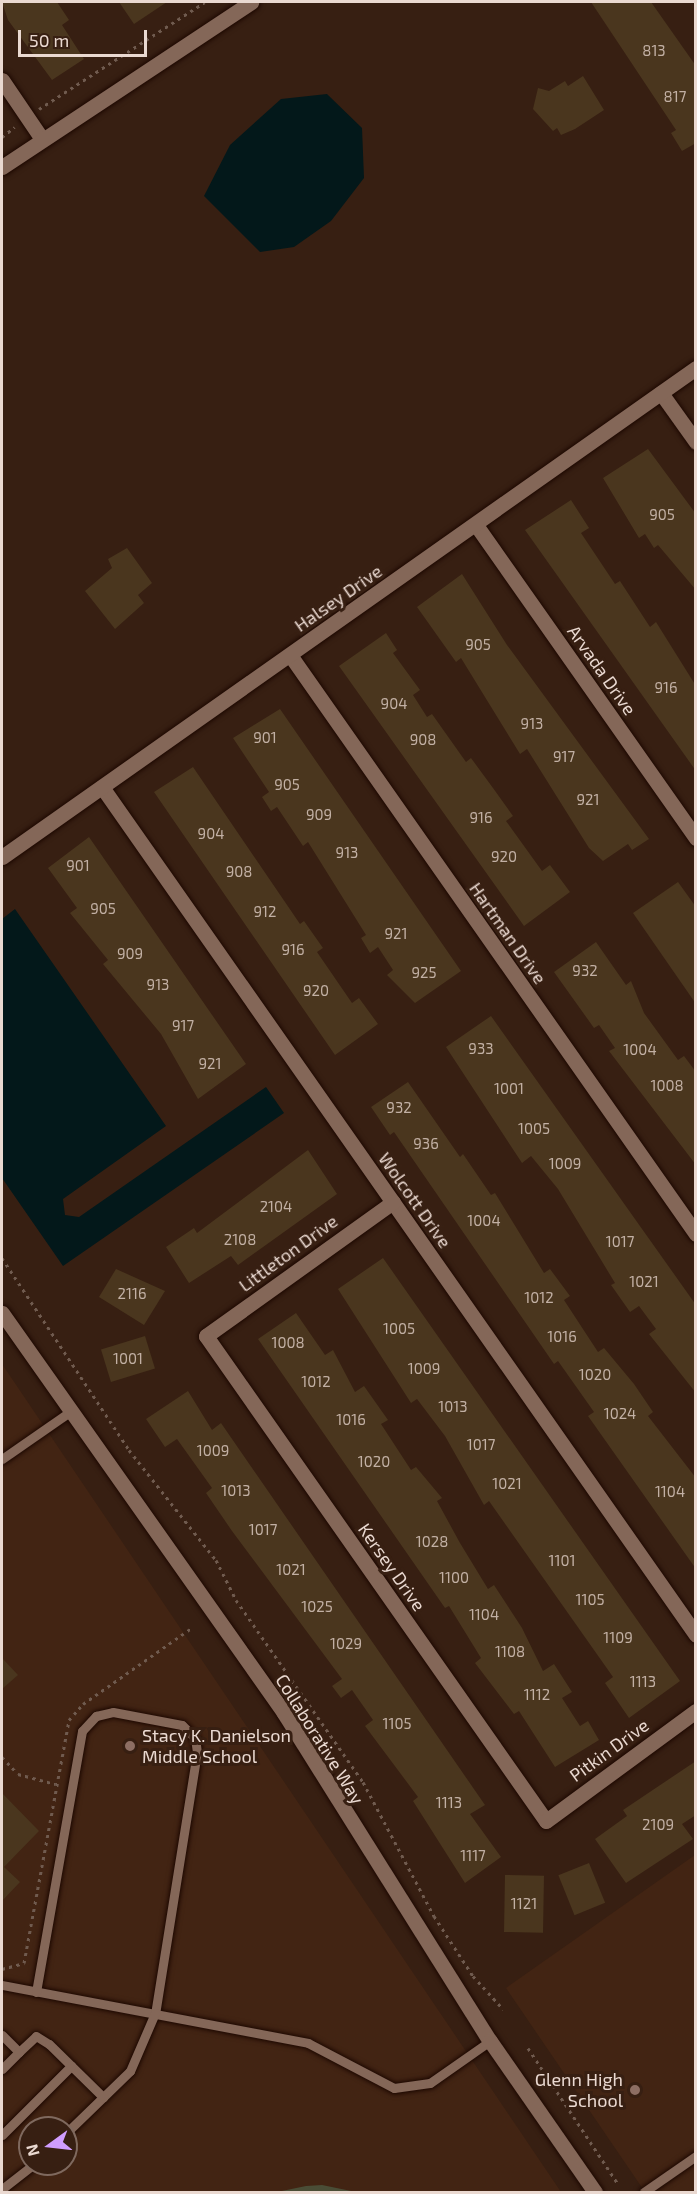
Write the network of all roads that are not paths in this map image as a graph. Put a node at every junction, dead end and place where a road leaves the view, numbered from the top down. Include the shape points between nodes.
1 (251, 2) edge
2 (2, 80) edge
3 (42, 140) junction
4 (2, 167) edge
5 (696, 368) edge
6 (661, 393) junction
7 (696, 442) edge
8 (476, 525) junction
9 (290, 655) junction
10 (102, 787) junction
11 (696, 838) edge
12 (2, 857) edge
13 (393, 1202) junction
14 (696, 1234) edge
15 (2, 1313) edge
16 (206, 1336) joint
17 (70, 1411) junction
18 (2, 1459) edge
19 (696, 1635) edge
20 (696, 1711) edge
21 (546, 1821) joint
22 (2, 1985) edge
23 (36, 1992) junction
24 (155, 2013) junction
25 (2, 2036) edge
26 (490, 2042) junction
27 (19, 2052) junction
28 (71, 2066) junction
29 (2, 2069) edge
30 (102, 2097) junction
31 (78, 2121) edge
32 (2, 2135) edge
33 (696, 2156) edge
34 (19, 2176) edge
35 (2, 2189) edge
36 (596, 2193) edge
37 (644, 2193) edge

1 - 3 street
2 - 3 street
3 - 4 street
5 - 6 street, Halsey Drive
6 - 7 street
6 - 8 street, Halsey Drive
8 - 9 street, Halsey Drive
8 - 11 street, Arvada Drive
9 - 10 street, Halsey Drive
9 - 14 street, Hartman Drive
10 - 12 street, Halsey Drive
10 - 13 street, Wolcott Drive
13 - 16 street, Littleton Drive
13 - 19 street, Wolcott Drive
15 - 17 street, Collaborative Way
16 - 21 street, Kersey Drive
17 - 18 lane
17 - 26 street, Collaborative Way via 284,1713
20 - 21 street, Pitkin Drive
22 - 23 lane
23 - 24 lane
23 - 24 lane via 82,1731 96,1716 119,1713 182,1725 195,1738 197,1752
24 - 26 lane via 308,2043 394,2088 430,2083
24 - 30 lane via 130,2071
25 - 27 lane
26 - 36 street, Collaborative Way
27 - 28 lane via 36,2036
27 - 29 lane
28 - 30 lane
28 - 32 lane
30 - 31 lane
33 - 37 lane
34 - 35 lane

